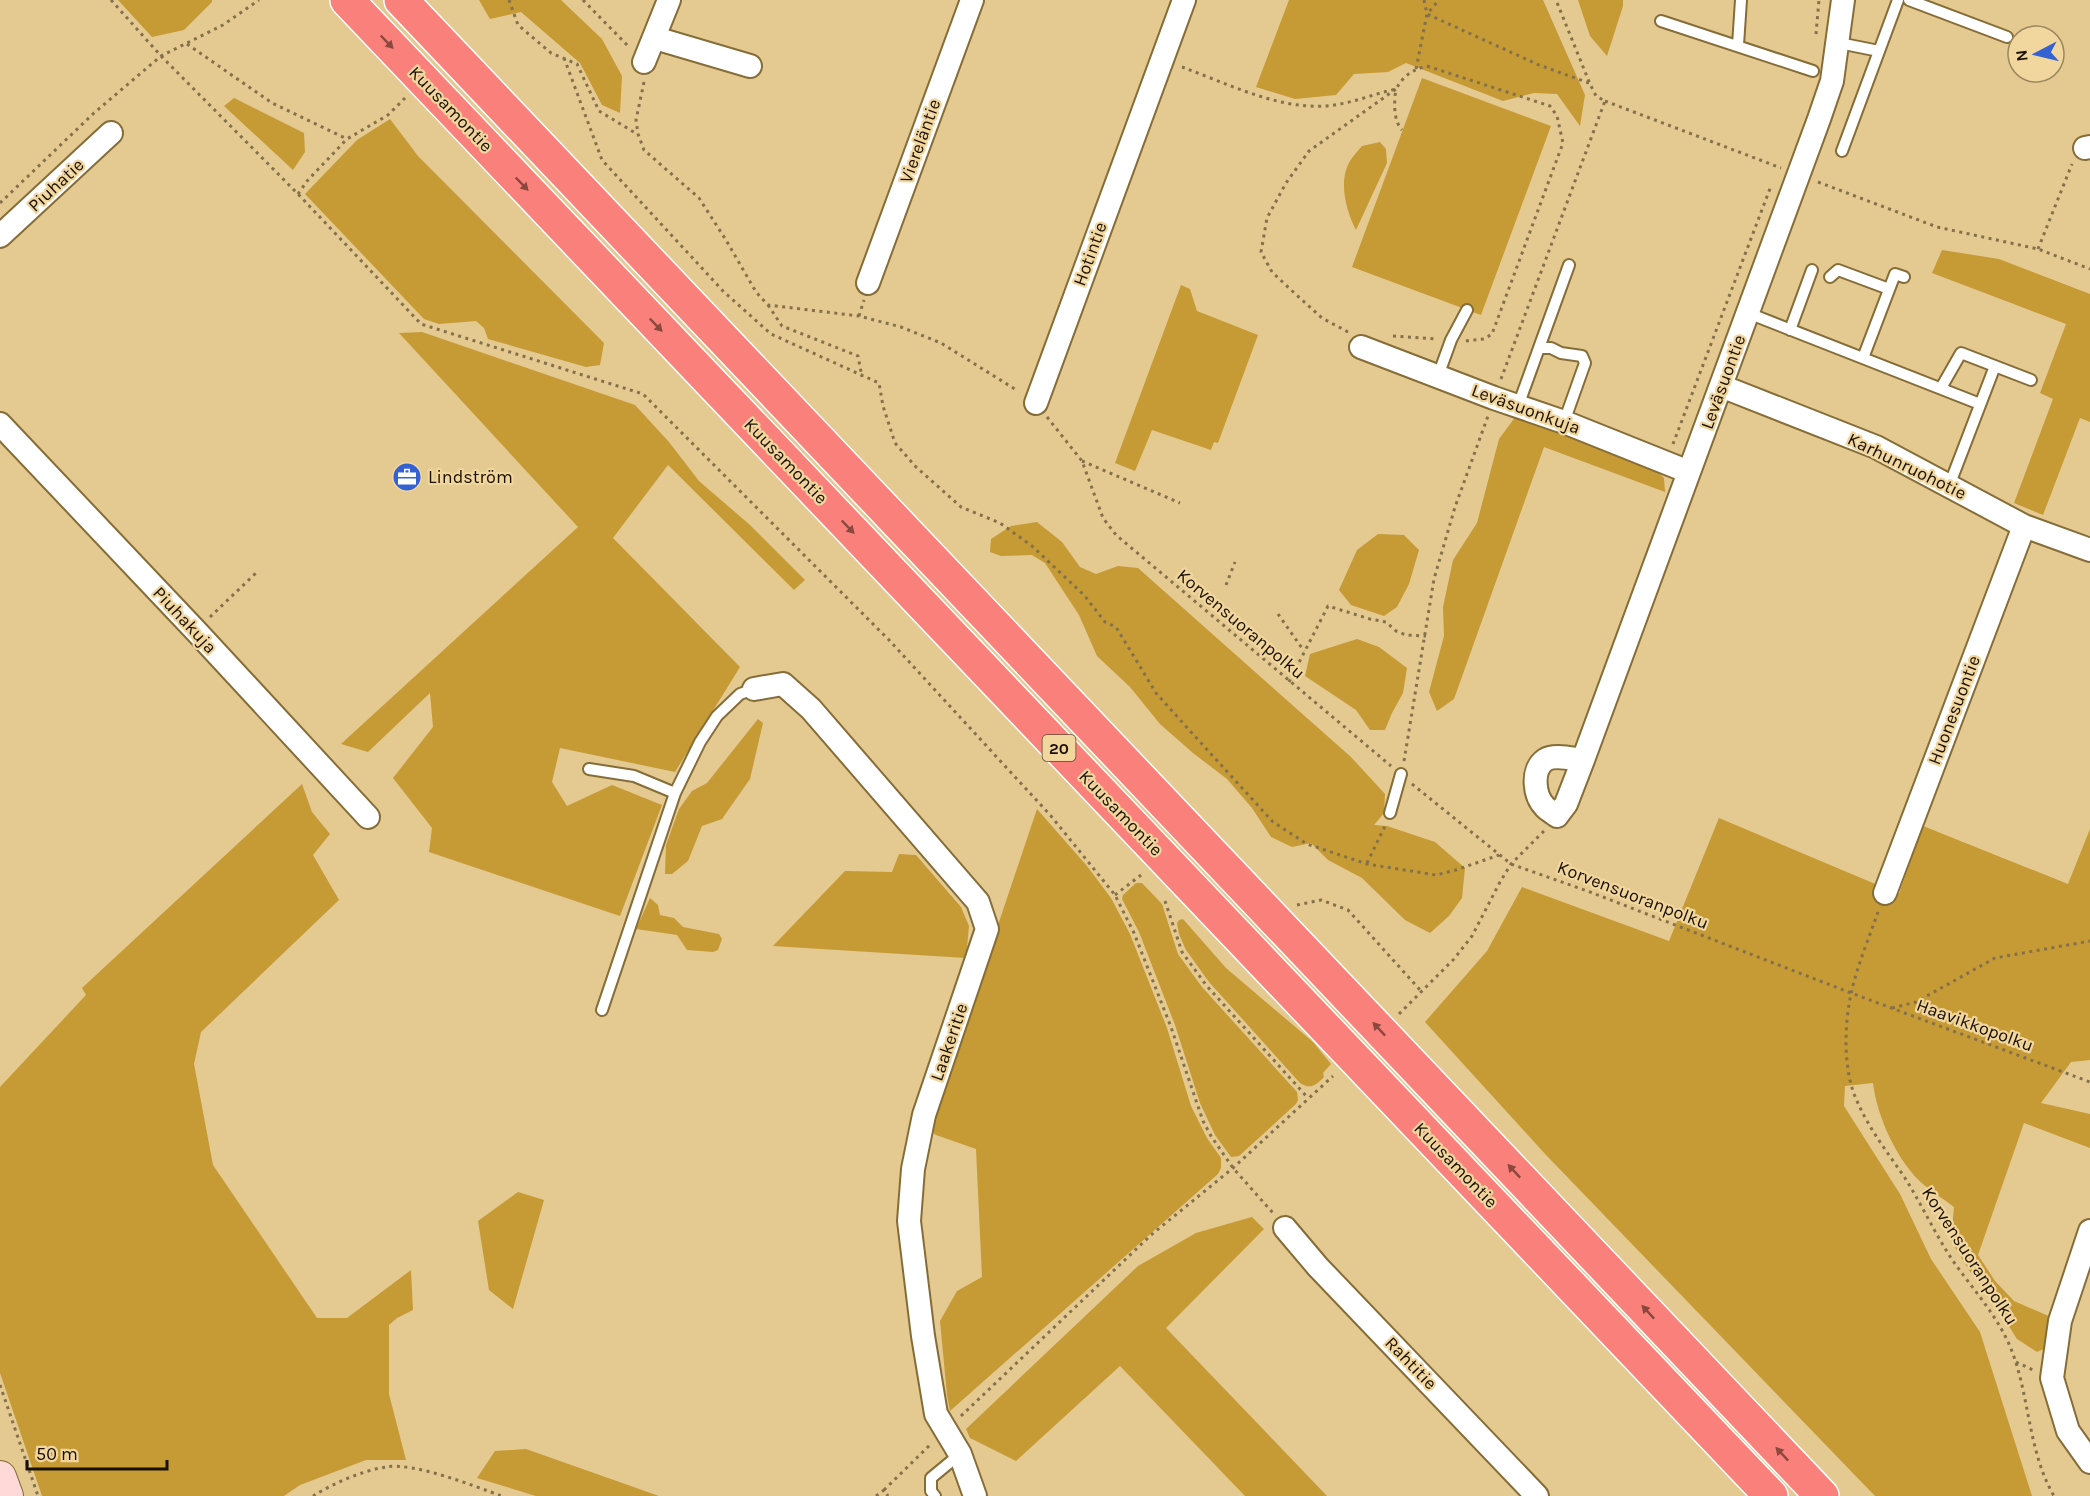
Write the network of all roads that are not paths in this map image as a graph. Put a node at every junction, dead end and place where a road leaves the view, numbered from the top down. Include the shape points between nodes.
1 (347, 0) edge
2 (401, 0) edge
3 (669, 0) edge
4 (972, 0) edge
5 (1184, 0) edge
6 (1741, 0) edge
7 (1843, 0) edge
8 (1898, 0) edge
9 (1909, 0) edge
10 (1661, 21) dead end
11 (2006, 37) edge
12 (655, 38) junction
13 (1839, 43) junction
14 (1738, 45) junction
15 (1879, 51) junction
16 (644, 62) road end
17 (750, 66) dead end
18 (1813, 71) road end
19 (111, 133) dead end
20 (1842, 151) dead end
21 (0, 236) edge
22 (1569, 265) dead end
23 (1812, 270) dead end
24 (1830, 277) dead end
25 (1904, 277) dead end
26 (868, 283) dead end
27 (1889, 289) junction
28 (1467, 310) dead end
29 (1748, 313) junction
30 (1790, 330) junction
31 (1355, 340) road end
32 (1539, 348) junction
33 (1863, 358) junction
34 (1995, 366) junction
35 (1438, 376) junction
36 (2031, 380) dead end
37 (1721, 386) junction
38 (1941, 388) junction
39 (1036, 403) road end
40 (1980, 404) junction
41 (1518, 406) junction
42 (1564, 422) junction
43 (0, 424) edge
44 (1689, 472) junction
45 (1949, 486) junction
46 (2024, 526) junction
47 (2090, 550) edge
48 (754, 688) joint
49 (1583, 760) junction
50 (589, 769) dead end
51 (1401, 774) road end
52 (675, 793) junction
53 (1390, 813) road end
54 (368, 818) dead end
55 (1885, 893) road end
56 (602, 1010) dead end
57 (1286, 1228) road end
58 (2090, 1231) edge
59 (960, 1455) junction
60 (2090, 1462) edge
61 (0, 1477) edge
62 (7, 1496) edge
63 (935, 1496) edge
64 (975, 1496) edge
65 (1537, 1496) edge
66 (1771, 1496) edge
67 (1822, 1496) edge

1 -> 66 highway, Kuusamontie / 20
67 -> 2 highway, Kuusamontie / 20
3 - 12 street
4 - 26 street, Viereläntie
5 - 39 street, Hotintie
6 - 14 lane
7 - 13 street, Leväsuontie
8 - 15 lane
9 - 11 lane
10 - 14 lane
12 - 16 street
12 - 17 street
13 - 15 lane
13 - 29 street, Leväsuontie via 1832,81
14 - 18 lane
15 - 20 lane
19 - 21 street, Piuhatie
22 - 32 lane
23 - 30 lane
24 - 27 lane via 1838,270
25 - 27 lane via 1894,274
27 - 33 lane
28 - 35 lane
29 - 30 lane
29 - 37 street, Leväsuontie
30 - 33 lane
31 - 35 street, Leväsuonkuja
32 - 41 lane
32 - 42 lane via 1582,356 1585,363
33 - 38 lane
34 - 36 lane
34 - 38 lane via 1961,353
34 - 40 lane
35 - 41 street, Leväsuonkuja
37 - 44 street, Leväsuontie
37 - 45 street, Karhunruohotie via 1876,447
38 - 40 lane
40 - 45 lane
41 - 42 street, Leväsuonkuja
42 - 44 street, Leväsuonkuja
43 - 54 street, Piuhakuja
44 - 49 street, Leväsuontie
45 - 46 street, Karhunruohotie
46 - 47 street, Karhunruohotie
46 - 55 street, Huonesuontie
48 - 52 lane via 740,694 717,716
48 - 59 street, Laakeritie via 783,684 811,709 978,902 987,929 924,1115 913,1169 909,1221 936,1413
49 - 49 street, Leväsuontie via 1566,804 1557,816 1538,797 1538,770 1546,760 1556,757
50 - 52 lane via 634,776
51 - 53 lane
52 - 56 lane
57 - 65 street, Rahtitie via 1318,1267
58 - 60 street via 2060,1321 2052,1378 2068,1431
59 - 63 lane via 931,1479
59 - 64 street, Laakeritie
61 - 62 street

